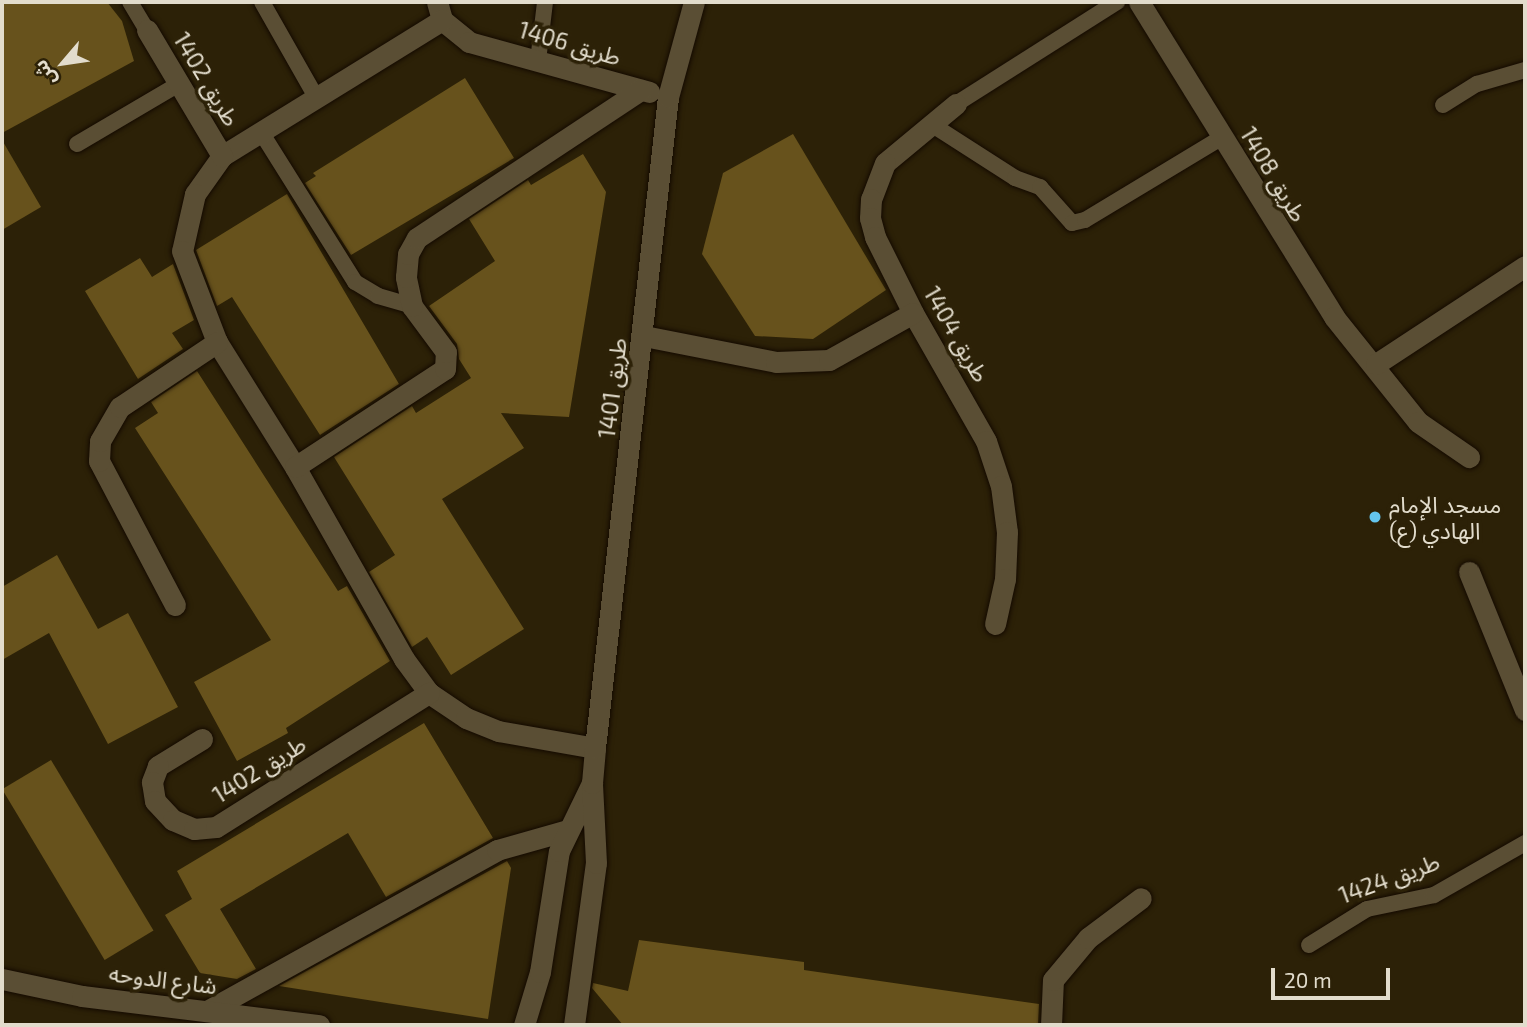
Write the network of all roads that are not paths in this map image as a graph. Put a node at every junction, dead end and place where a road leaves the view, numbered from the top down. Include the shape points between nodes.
1 (130, 2) edge
2 (261, 2) edge
3 (545, 2) edge
4 (695, 2) edge
5 (1116, 2) edge
6 (1139, 2) edge
7 (439, 11) edge
8 (146, 30) joint
9 (538, 61) junction
10 (1525, 70) edge
11 (179, 84) junction
12 (641, 90) junction
13 (316, 97) junction
14 (668, 97) junction
15 (956, 104) joint
16 (1443, 105) dead end
17 (931, 124) junction
18 (261, 132) junction
19 (1221, 138) junction
20 (77, 144) dead end
21 (222, 156) junction
22 (1525, 266) edge
23 (412, 306) junction
24 (912, 313) junction
25 (644, 336) junction
26 (217, 342) junction
27 (1376, 365) junction
28 (1469, 457) dead end
29 (295, 467) junction
30 (1469, 572) dead end
31 (175, 605) dead end
32 (995, 624) dead end
33 (429, 693) junction
34 (1525, 710) edge
35 (202, 739) dead end
36 (595, 748) junction
37 (592, 783) junction
38 (568, 830) junction
39 (1525, 843) edge
40 (1141, 898) dead end
41 (1309, 945) dead end
42 (2, 979) edge
43 (207, 1011) junction
44 (318, 1025) edge
45 (524, 1025) edge
46 (574, 1025) edge
47 (1051, 1025) edge

1 - 8 lane
2 - 13 lane
3 - 9 lane
4 - 14 street, طريق 1401
5 - 15 lane
6 - 19 street, طريق 1408
7 - 9 street, طريق 1406 via 469,42
7 - 13 street
8 - 11 street, طريق 1402
9 - 12 street, طريق 1406
10 - 16 lane via 1477,84
11 - 20 lane
11 - 21 street, طريق 1402
12 - 14 street, طريق 1406
12 - 23 street via 417,237 407,266
13 - 18 street
14 - 25 street, طريق 1401
15 - 17 street, طريق 1404
17 - 19 lane via 1014,178 1040,187 1072,223 1085,220
17 - 24 street, طريق 1404 via 885,163 871,199 875,237
18 - 21 street
18 - 23 lane via 355,282 378,296
19 - 27 street, طريق 1408 via 1334,317
21 - 26 street via 195,194 182,251
22 - 27 street
23 - 29 street via 446,352 445,369
24 - 25 street via 829,360 776,362
24 - 32 street, طريق 1404 via 986,441 1001,486 1007,532
25 - 36 street, طريق 1401
26 - 29 street
26 - 31 street via 120,407 100,441 99,461
27 - 28 street, طريق 1408 via 1418,422
29 - 33 street via 404,659
30 - 34 street
33 - 35 street, طريق 1402 via 216,827 194,829 173,820 155,801 152,782 158,766
33 - 36 street via 466,718 498,731
36 - 37 street, طريق 1401
37 - 38 street, طريق 1401
37 - 46 street, طريق 1401 via 596,863
38 - 43 street via 497,850
38 - 45 street, طريق 1401 via 559,851 540,972
39 - 41 lane, طريق 1424 via 1434,895 1367,909
40 - 47 street via 1088,938 1053,980
42 - 43 street, شارع الدوحه via 82,996
43 - 44 street, شارع الدوحه

